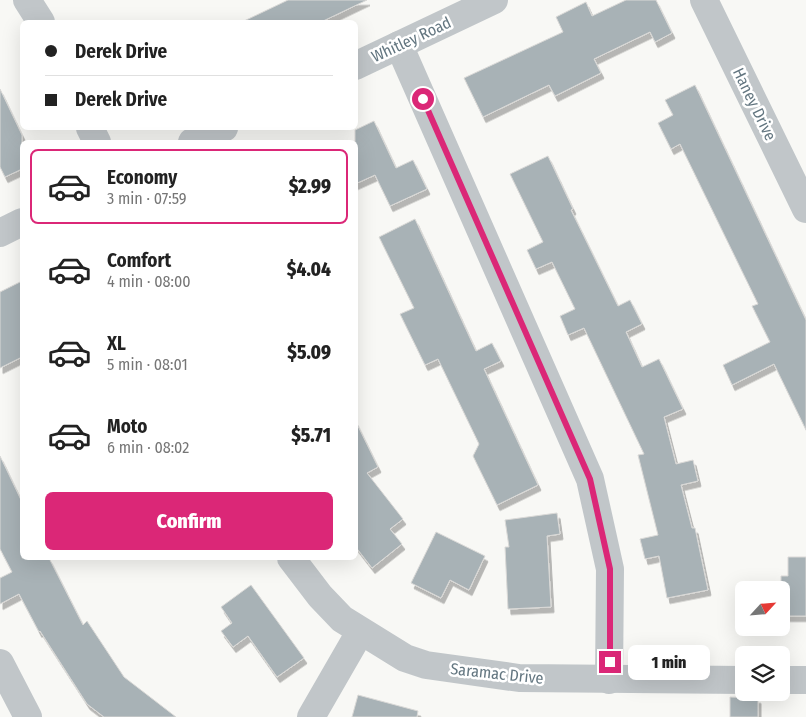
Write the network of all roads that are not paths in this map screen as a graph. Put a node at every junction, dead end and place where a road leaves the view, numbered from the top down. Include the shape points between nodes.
1 (27, 0) edge
2 (494, 0) edge
3 (704, 0) edge
4 (40, 20) edge
5 (399, 45) junction
6 (358, 65) edge
7 (219, 130) edge
8 (197, 140) edge
9 (806, 209) edge
10 (20, 223) edge
11 (0, 233) edge
12 (293, 560) edge
13 (360, 632) junction
14 (0, 663) edge
15 (610, 680) junction
16 (735, 680) edge
17 (790, 680) edge
18 (806, 680) edge
19 (28, 717) edge
20 (311, 717) edge

1 - 4 street
2 - 5 street, Whitley Road
3 - 9 street, Haney Drive
5 - 6 street, Whitley Road
5 - 15 street via 590,479 610,569
7 - 8 street
10 - 11 street
12 - 13 street, Saramac Drive via 326,602
13 - 15 street, Saramac Drive via 405,658 426,665 519,678
13 - 20 street
14 - 19 street
15 - 16 street, Saramac Drive
17 - 18 street

